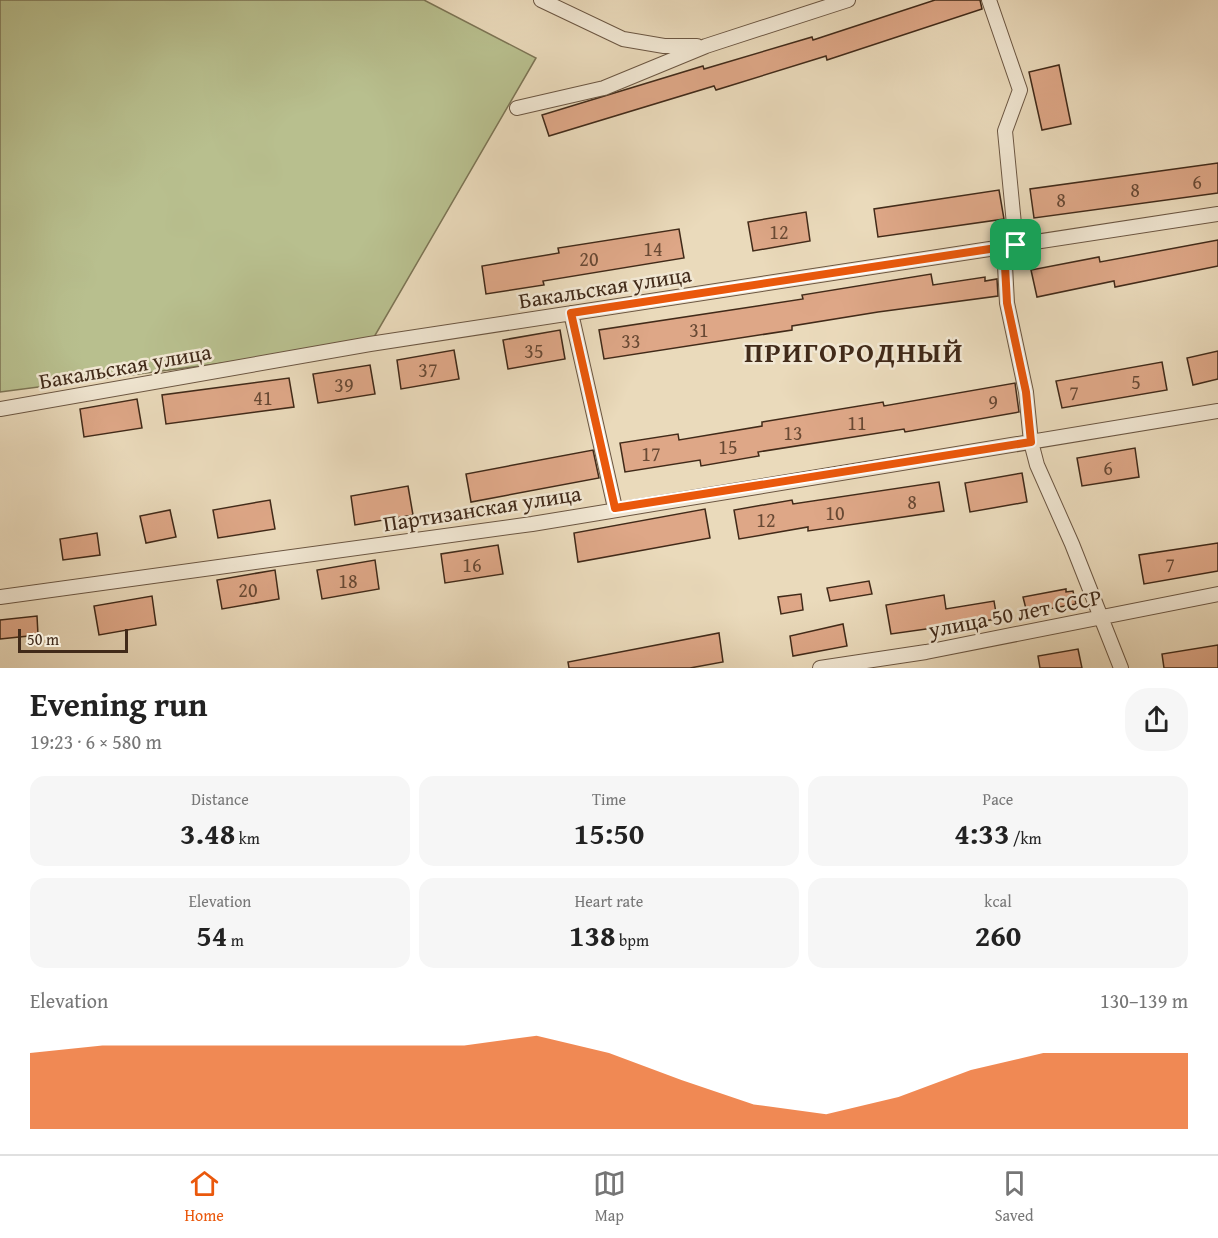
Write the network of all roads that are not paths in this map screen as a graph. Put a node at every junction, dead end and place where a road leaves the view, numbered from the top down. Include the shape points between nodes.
1 (541, 0) edge
2 (848, 0) edge
3 (989, 0) edge
4 (706, 46) junction
5 (517, 108) dead end
6 (1218, 214) edge
7 (1016, 245) junction
8 (571, 313) junction
9 (0, 409) edge
10 (1218, 411) edge
11 (1031, 442) junction
12 (615, 508) junction
13 (1218, 594) edge
14 (0, 597) edge
15 (1102, 616) junction
16 (820, 668) edge
17 (1121, 668) edge

1 - 4 street via 623,39 664,46
2 - 4 street
3 - 7 street via 1020,90 1005,131
4 - 5 street via 604,88
6 - 7 street, Бакальская улица
7 - 8 street, Бакальская улица
7 - 11 street via 1005,266 1007,303 1026,392
8 - 9 street, Бакальская улица
8 - 12 street
10 - 11 street, Партизанская улица
11 - 12 street, Партизанская улица
11 - 15 street via 1037,465
12 - 14 street, Партизанская улица via 532,524
13 - 15 street, улица 50 лет СССР
15 - 16 street, улица 50 лет СССР via 926,652
15 - 17 street

